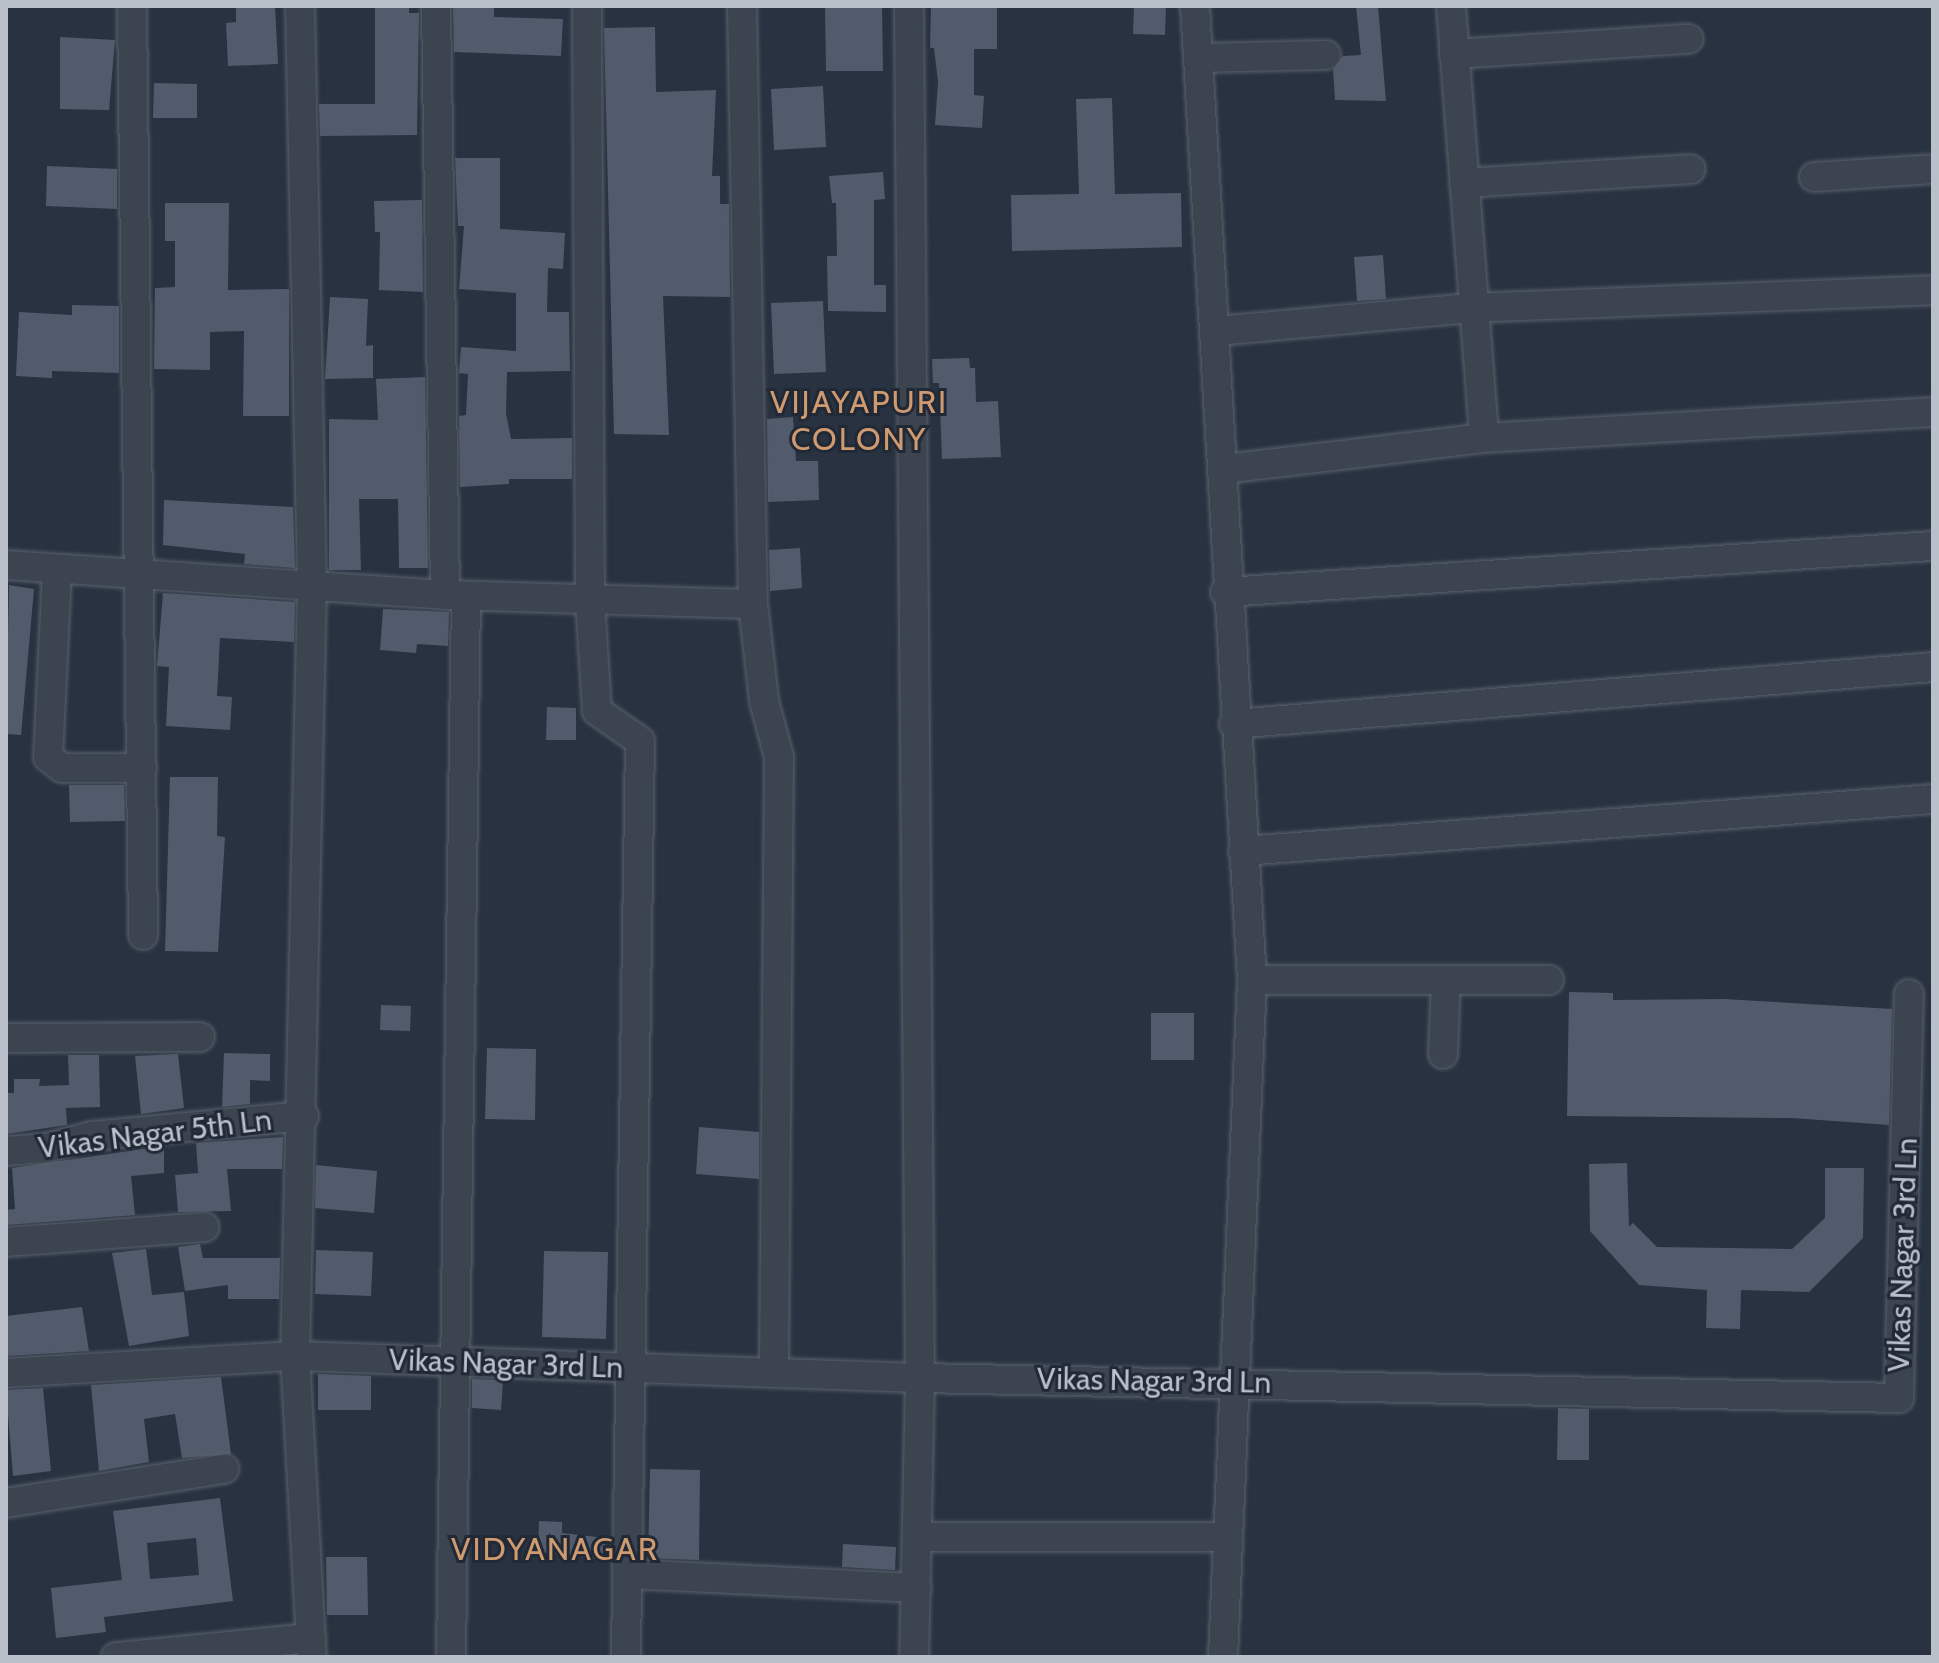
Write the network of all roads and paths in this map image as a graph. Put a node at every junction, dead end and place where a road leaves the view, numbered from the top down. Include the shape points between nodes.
1 (132, 6) edge
2 (300, 6) edge
3 (436, 6) edge
4 (587, 6) edge
5 (742, 6) edge
6 (909, 6) edge
7 (1195, 6) edge
8 (1451, 6) edge
9 (1689, 39) dead end
10 (1454, 54) junction
11 (1326, 55) dead end
12 (1200, 58) junction
13 (1691, 169) dead end
14 (1933, 169) edge
15 (1814, 177) dead end
16 (1464, 183) junction
17 (1933, 290) edge
18 (1470, 308) junction
19 (1217, 331) junction
20 (1933, 412) edge
21 (1484, 438) junction
22 (1225, 469) junction
23 (1933, 546) edge
24 (6, 565) edge
25 (57, 569) junction
26 (142, 575) junction
27 (312, 586) junction
28 (1225, 592) junction
29 (456, 596) junction
30 (590, 602) junction
31 (753, 604) junction
32 (1933, 667) edge
33 (1234, 724) junction
34 (142, 768) junction
35 (1933, 799) edge
36 (1243, 851) junction
37 (143, 935) dead end
38 (1252, 980) junction
39 (1446, 980) junction
40 (1549, 980) dead end
41 (1909, 994) dead end
42 (200, 1037) dead end
43 (6, 1038) edge
44 (1443, 1054) dead end
45 (304, 1116) junction
46 (6, 1151) edge
47 (204, 1227) dead end
48 (6, 1242) edge
49 (295, 1356) junction
50 (456, 1362) junction
51 (630, 1368) junction
52 (6, 1373) edge
53 (774, 1373) junction
54 (920, 1378) junction
55 (1236, 1382) junction
56 (224, 1469) dead end
57 (6, 1503) edge
58 (919, 1537) junction
59 (1227, 1537) junction
60 (628, 1574) junction
61 (917, 1588) junction
62 (312, 1648) edge
63 (116, 1657) edge
64 (451, 1657) edge
65 (626, 1657) edge
66 (914, 1657) edge
67 (1223, 1657) edge

1 - 26 street
2 - 27 street
3 - 29 street
4 - 30 street
5 - 31 street
6 - 54 street
7 - 12 street
8 - 10 street
9 - 10 street
10 - 16 street
11 - 12 street
12 - 19 street
13 - 16 street
14 - 15 street
16 - 18 street
17 - 18 street
18 - 19 street
18 - 21 street
19 - 22 street
20 - 21 street
21 - 22 street
22 - 28 street
23 - 28 street
24 - 25 street
25 - 26 street
25 - 34 street via 48,757 62,768
26 - 27 street
26 - 34 street
27 - 29 street
27 - 45 street
28 - 33 street
29 - 30 street
29 - 50 street
30 - 31 street
30 - 51 street via 597,711 640,741
31 - 53 street via 764,701 779,757
32 - 33 street
33 - 36 street
34 - 37 street
35 - 36 street
36 - 38 street
38 - 39 street
38 - 55 street
39 - 40 street
39 - 44 street
41 - 55 street, Vikas Nagar 3rd Ln via 1899,1398
42 - 43 street
45 - 46 street, Vikas Nagar 5th Ln via 92,1136
45 - 49 street
47 - 48 street
49 - 50 street, Vikas Nagar 3rd Ln
49 - 52 street, Vikas Nagar 3rd Ln
49 - 62 street
50 - 51 street, Vikas Nagar 3rd Ln
50 - 64 street
51 - 53 street, Vikas Nagar 3rd Ln
51 - 60 street
53 - 54 street, Vikas Nagar 3rd Ln
54 - 55 street, Vikas Nagar 3rd Ln
54 - 58 street
55 - 59 street
56 - 57 street
58 - 59 street
58 - 61 street
59 - 67 street
60 - 61 street
60 - 65 street
61 - 66 street
62 - 63 street

